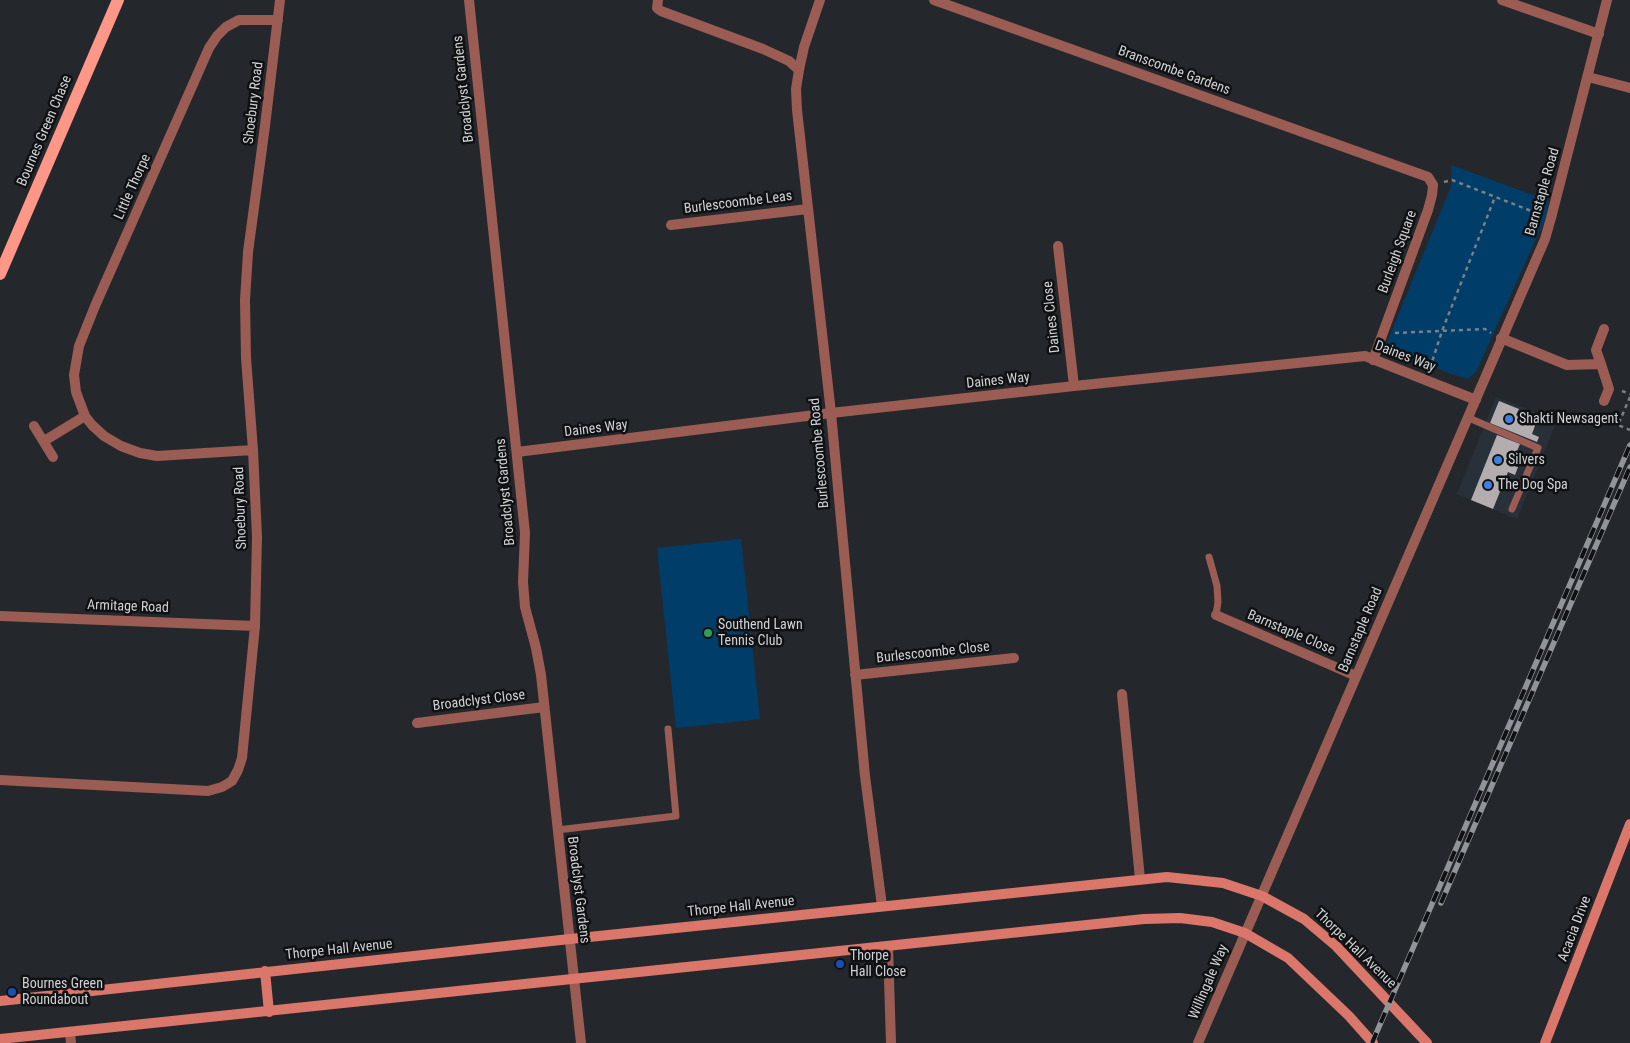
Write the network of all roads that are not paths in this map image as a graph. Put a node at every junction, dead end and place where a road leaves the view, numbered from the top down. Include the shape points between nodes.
1 (118, 0) edge
2 (280, 0) edge
3 (469, 0) edge
4 (658, 0) edge
5 (820, 0) edge
6 (934, 0) edge
7 (1502, 0) edge
8 (1607, 0) edge
9 (278, 20) junction
10 (1598, 34) junction
11 (799, 70) junction
12 (1588, 77) junction
13 (1630, 88) edge
14 (1432, 184) joint
15 (808, 209) junction
16 (671, 225) dead end
17 (1058, 246) dead end
18 (0, 274) edge
19 (1604, 329) dead end
20 (1502, 338) junction
21 (1373, 360) junction
22 (1601, 364) junction
23 (1074, 386) junction
24 (1476, 400) junction
25 (1604, 401) dead end
26 (830, 413) junction
27 (85, 416) junction
28 (1468, 418) junction
29 (34, 426) dead end
30 (44, 441) junction
31 (253, 450) junction
32 (517, 452) junction
33 (54, 457) dead end
34 (1512, 509) dead end
35 (1209, 557) dead end
36 (1216, 615) joint
37 (0, 616) edge
38 (255, 626) junction
39 (1014, 658) dead end
40 (855, 675) junction
41 (1356, 676) junction
42 (1122, 694) dead end
43 (544, 707) junction
44 (417, 723) dead end
45 (668, 729) dead end
46 (0, 780) edge
47 (1630, 824) edge
48 (557, 830) junction
49 (1140, 879) junction
50 (1262, 896) junction
51 (882, 906) junction
52 (1244, 932) junction
53 (570, 939) junction
54 (888, 947) junction
55 (265, 971) junction
56 (576, 980) junction
57 (0, 1001) edge
58 (269, 1012) junction
59 (70, 1038) edge
60 (0, 1039) edge
61 (582, 1043) edge
62 (891, 1043) edge
63 (1198, 1043) edge
64 (1373, 1043) edge
65 (1427, 1043) edge
66 (1545, 1043) edge

1 - 18 main road, Bournes Green Chase
2 - 9 street, Shoebury Road
3 - 32 street, Broadclyst Gardens
4 - 11 street via 657,8 661,11 763,49
5 - 11 street, Burlescoombe Road
6 - 14 street, Branscombe Gardens via 1428,177
7 - 10 street
8 - 10 street, Barnstaple Road
9 - 27 street, Little Thorpe via 239,20 226,27 209,48 79,346 74,375
9 - 31 street, Shoebury Road via 245,290
10 - 12 street, Barnstaple Road
11 - 15 street, Burlescoombe Road via 797,110
12 - 13 street
12 - 20 street, Barnstaple Road via 1545,239
14 - 21 street, Burleigh Square via 1428,210
15 - 16 street, Burlescoombe Leas
15 - 26 street, Burlescoombe Road
17 - 23 street, Daines Close
19 - 22 street via 1596,350
20 - 22 street via 1567,365
20 - 24 street, Barnstaple Road
21 - 23 street, Daines Way via 1365,356
21 - 24 street, Daines Way
22 - 25 street via 1609,389
23 - 26 street, Daines Way
24 - 28 street, Barnstaple Road
26 - 32 street, Daines Way
26 - 40 street, Burlescoombe Road
27 - 30 street
27 - 31 street, Little Thorpe via 104,436 140,453 157,456
28 - 34 lane via 1538,448
28 - 41 street, Barnstaple Road
29 - 30 street
30 - 33 street
31 - 38 street, Shoebury Road via 257,537
32 - 43 street, Broadclyst Gardens via 525,533 525,607 536,648
35 - 36 lane via 1217,586
36 - 41 street, Barnstaple Close
37 - 38 street, Armitage Road
38 - 46 street, Shoebury Road via 242,758 232,781 208,791
39 - 40 street, Burlescoombe Close
40 - 51 street, Burlescoombe Road
41 - 50 street, Barnstaple Road
42 - 49 street
43 - 44 street, Broadclyst Close
43 - 48 street, Broadclyst Gardens
45 - 48 lane via 676,816
47 - 66 street, Acacia Drive
48 - 53 street, Broadclyst Gardens
49 - 50 street, Thorpe Hall Avenue via 1167,877 1224,883
49 - 51 street, Thorpe Hall Avenue
50 - 52 street, Barnstaple Road
50 - 65 street, Thorpe Hall Avenue via 1323,933
51 - 53 street, Thorpe Hall Avenue
52 - 54 street via 1212,922 1180,918 1144,919
52 - 63 street, Willingale Way
52 - 64 street via 1288,958
53 - 55 street, Thorpe Hall Avenue
53 - 56 street, Broadclyst Gardens
54 - 56 street
54 - 62 street
55 - 57 street, Thorpe Hall Avenue
55 - 58 street
56 - 58 street
56 - 61 street, Broadclyst Gardens
58 - 59 street
59 - 60 street

